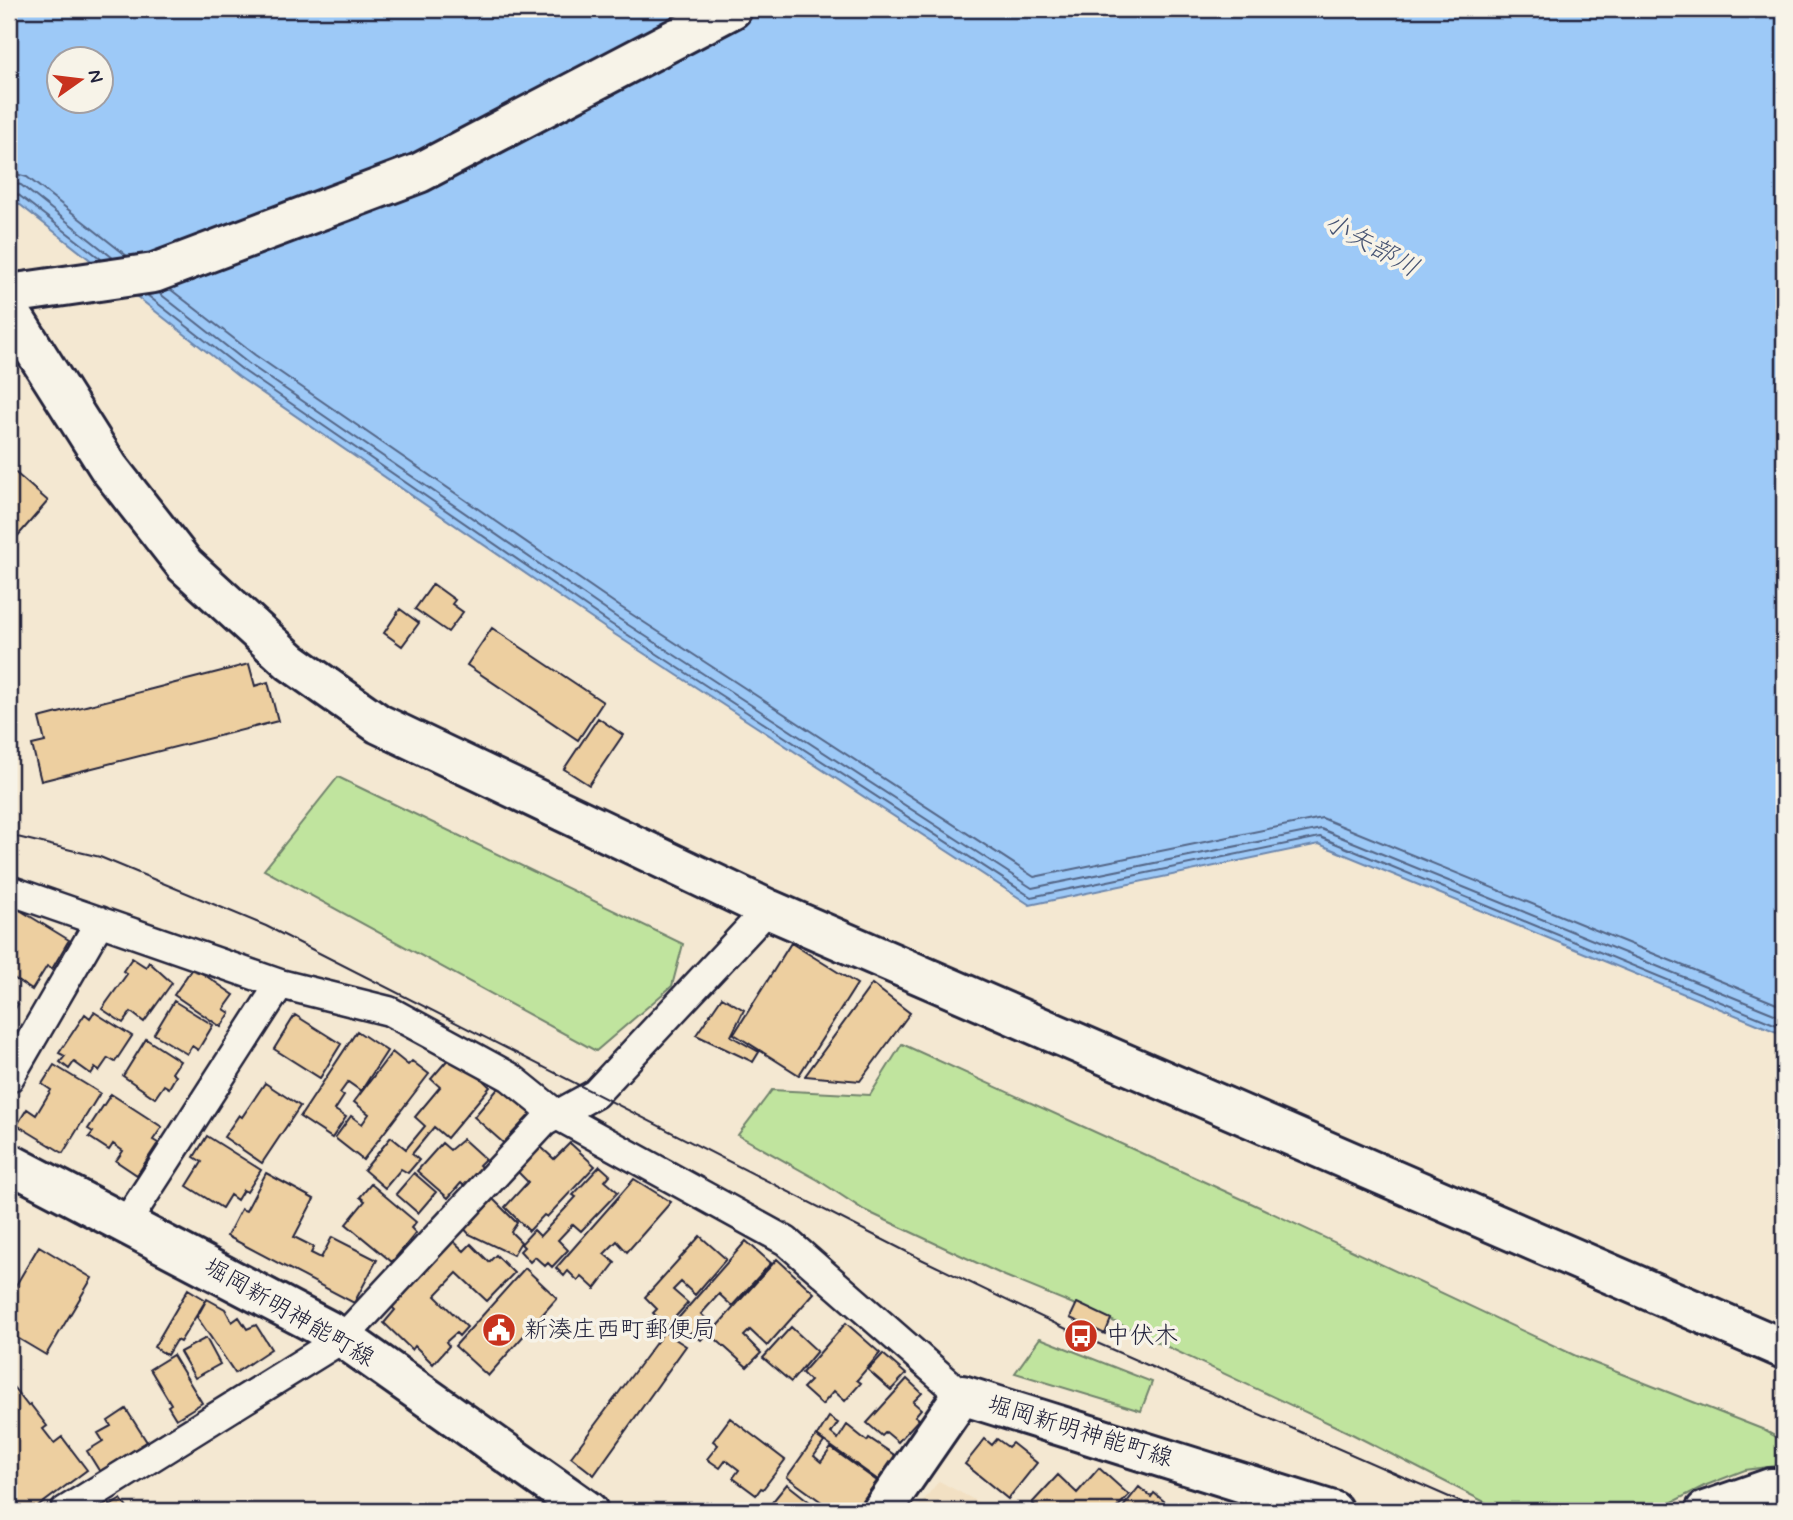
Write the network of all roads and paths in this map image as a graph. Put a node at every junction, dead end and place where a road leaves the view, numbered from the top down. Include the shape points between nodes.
1 (732, 9) edge
2 (9, 294) edge
3 (9, 310) edge
4 (9, 890) edge
5 (768, 909) junction
6 (100, 920) junction
7 (280, 984) junction
8 (9, 1078) edge
9 (557, 1115) junction
10 (9, 1163) edge
11 (126, 1223) junction
12 (343, 1338) junction
13 (1784, 1349) edge
14 (962, 1395) junction
15 (1784, 1488) edge
16 (65, 1511) edge
17 (588, 1511) edge
18 (882, 1511) edge
19 (1333, 1511) edge
20 (1705, 1511) edge

1 - 2 street via 419,173 154,273
3 - 5 street via 109,468 185,565 292,662 379,724
4 - 6 street
5 - 9 street via 595,1094
5 - 13 street
6 - 7 street
6 - 8 street
7 - 9 street via 389,1011 510,1077
7 - 11 street
9 - 12 street via 544,1122
9 - 14 street via 786,1241
10 - 11 street, 堀岡新明神能町線
11 - 12 street, 堀岡新明神能町線
12 - 16 street
12 - 17 street, 堀岡新明神能町線
14 - 18 street, 堀岡新明神能町線
14 - 19 street, 堀岡新明神能町線
15 - 20 street via 1771,1488

